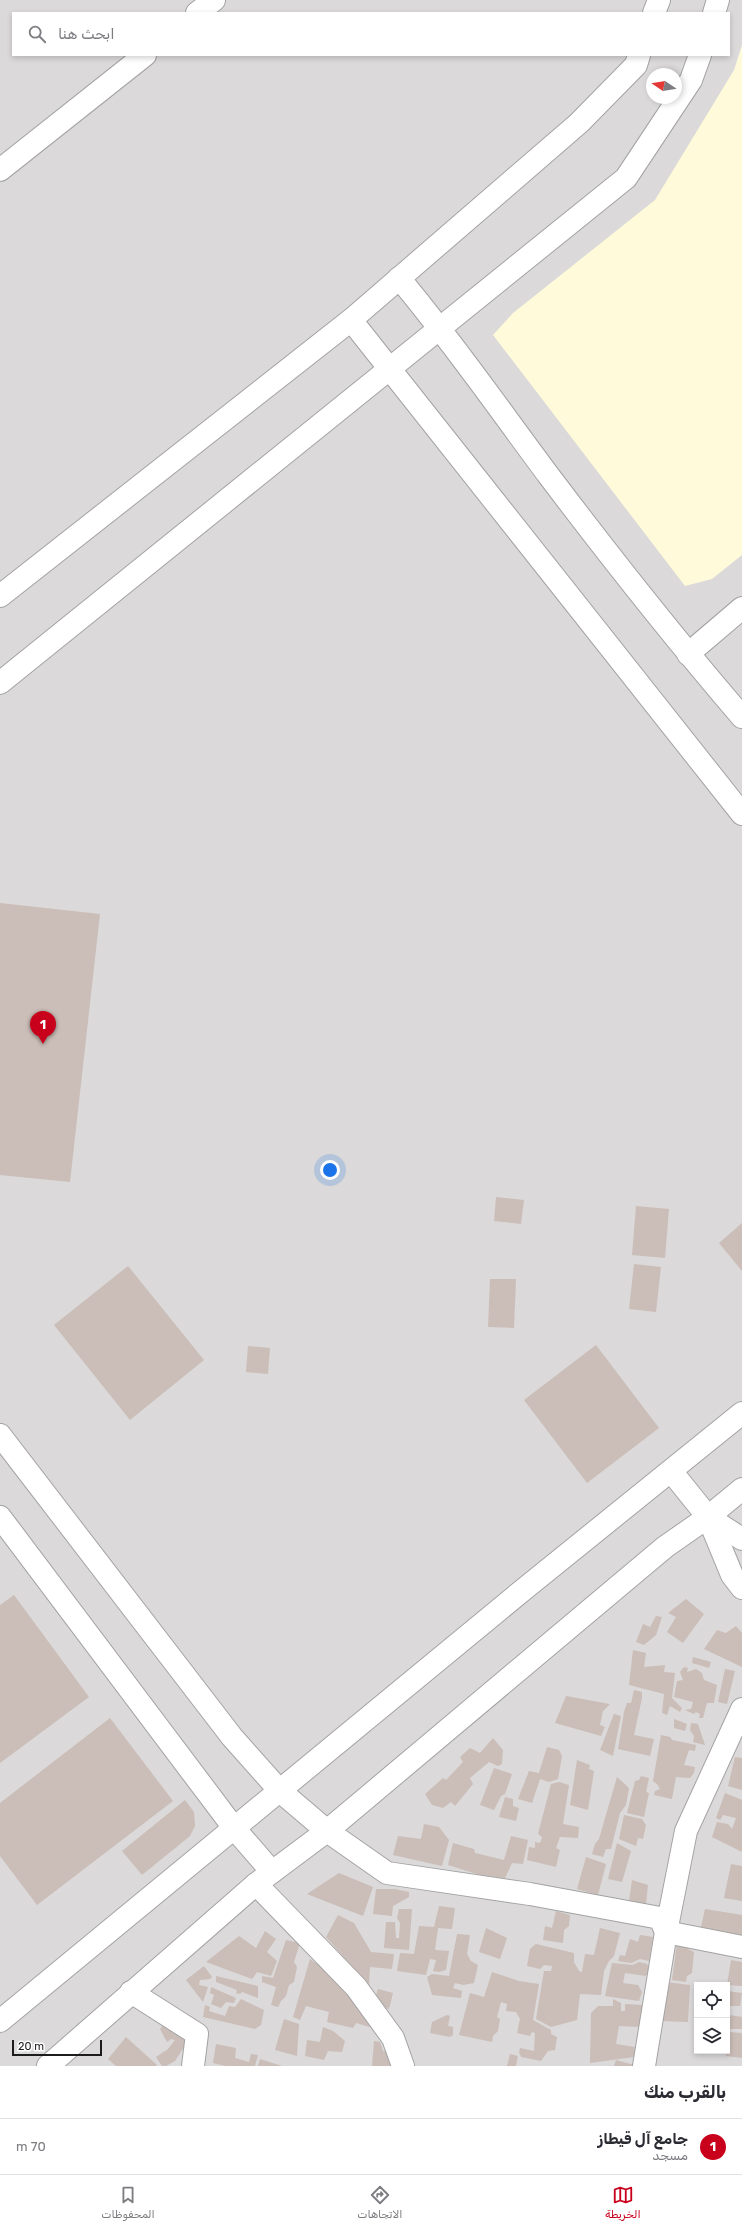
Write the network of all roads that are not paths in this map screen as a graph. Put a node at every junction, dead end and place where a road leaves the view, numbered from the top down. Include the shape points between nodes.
1 (214, 0) edge
2 (659, 0) edge
3 (718, 0) edge
4 (198, 12) edge
5 (654, 12) edge
6 (714, 12) edge
7 (144, 56) edge
8 (639, 56) edge
9 (700, 56) edge
10 (0, 170) edge
11 (399, 278) junction
12 (351, 320) junction
13 (441, 327) junction
14 (390, 368) junction
15 (0, 596) edge
16 (742, 608) edge
17 (688, 654) junction
18 (0, 683) edge
19 (742, 717) edge
20 (742, 814) edge
21 (742, 1413) edge
22 (0, 1435) edge
23 (671, 1471) junction
24 (742, 1489) edge
25 (0, 1517) edge
26 (708, 1517) junction
27 (742, 1539) edge
28 (742, 1588) edge
29 (742, 1709) edge
30 (280, 1791) junction
31 (234, 1828) junction
32 (327, 1831) junction
33 (264, 1878) junction
34 (666, 1932) junction
35 (742, 1947) edge
36 (131, 1992) junction
37 (0, 2021) edge
38 (48, 2066) edge
39 (193, 2066) edge
40 (403, 2066) edge
41 (644, 2066) edge

1 - 4 street
2 - 5 street
3 - 6 street
7 - 10 street
8 - 11 street via 636,65 579,123
9 - 13 street via 691,80 626,178
11 - 12 street
11 - 13 street
12 - 14 street
12 - 15 street
13 - 14 street
13 - 17 street via 549,476
14 - 18 street
14 - 20 street
16 - 17 street
17 - 19 street
21 - 23 street
22 - 30 street via 232,1737
23 - 26 street
23 - 30 street
24 - 26 street
25 - 31 street
26 - 27 street
26 - 28 street via 732,1575
26 - 32 street via 658,1552
29 - 34 street via 686,1831
30 - 31 street
30 - 32 street
31 - 33 street
31 - 37 street
32 - 33 street
32 - 34 street via 387,1874 530,1894 660,1918
33 - 36 street
33 - 40 street via 356,1987 393,2038
34 - 35 street
34 - 41 street
36 - 38 street
36 - 39 street via 197,2034

